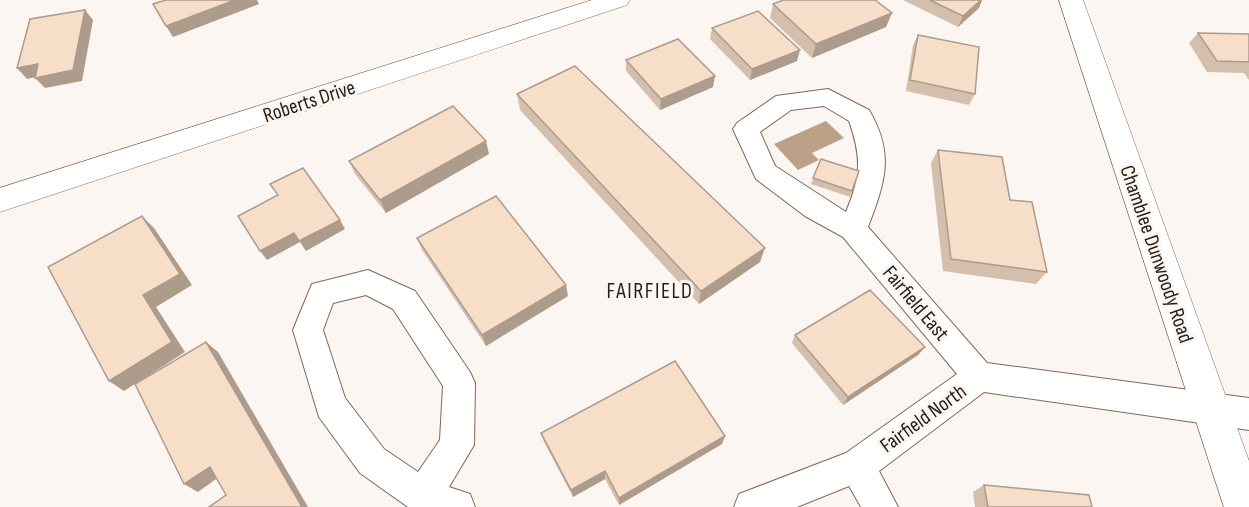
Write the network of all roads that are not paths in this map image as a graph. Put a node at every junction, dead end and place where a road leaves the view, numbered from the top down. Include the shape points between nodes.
1 (618, 0) edge
2 (1071, 0) edge
3 (0, 200) edge
4 (853, 229) junction
5 (978, 377) junction
6 (1210, 408) junction
7 (1249, 414) edge
8 (857, 466) junction
9 (423, 496) junction
10 (457, 507) edge
11 (752, 507) edge
12 (880, 507) edge
13 (1245, 507) edge

1 - 3 street, Roberts Drive
2 - 6 street, Chamblee Dunwoody Road
4 - 4 street, Fairfield East via 871,184 872,151 860,116 828,97 785,102 746,129 765,171 815,208
4 - 5 street, Fairfield East
5 - 6 street, Fairfield North
5 - 8 street, Fairfield North
6 - 7 street, Fairfield North
6 - 13 street, Chamblee Dunwoody Road
8 - 11 street, Fairfield North
8 - 12 street
9 - 9 street via 457,445 459,383 404,300 368,282 322,293 308,330 331,406 372,461
9 - 10 street

